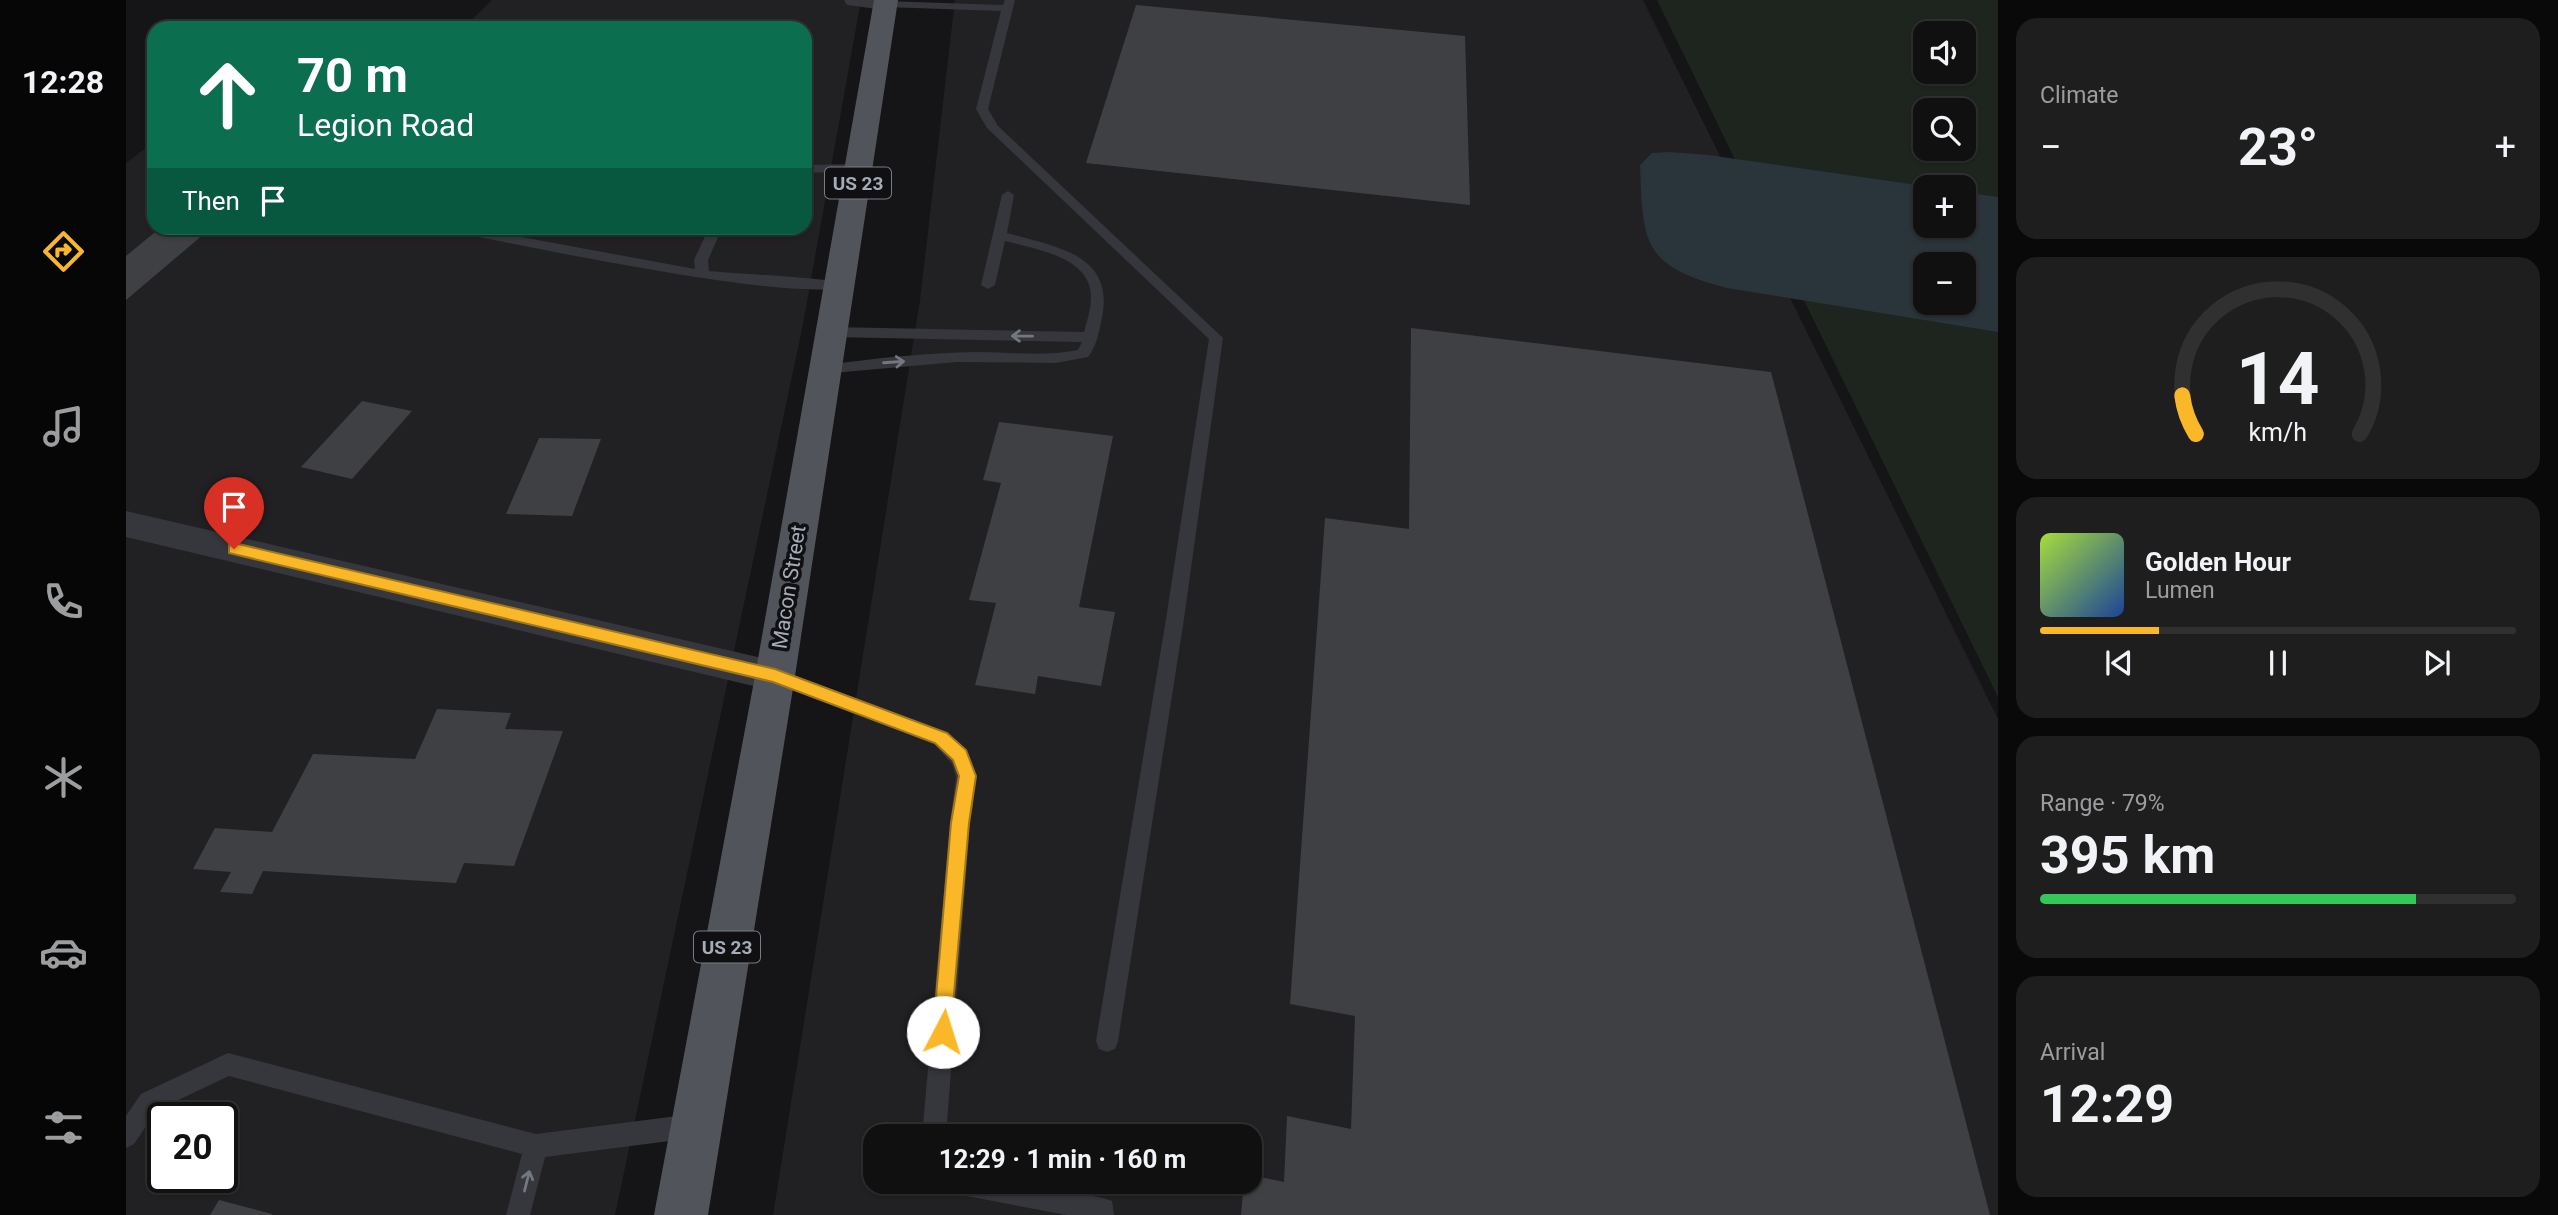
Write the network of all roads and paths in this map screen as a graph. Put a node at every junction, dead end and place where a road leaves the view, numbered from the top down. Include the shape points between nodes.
1 (855, 0) edge
2 (885, 2) edge
3 (1009, 4) edge
4 (860, 168) junction
5 (812, 169) edge
6 (1008, 195) dead end
7 (493, 235) edge
8 (532, 235) edge
9 (713, 235) edge
10 (1000, 235) junction
11 (527, 241) junction
12 (702, 273) junction
13 (841, 284) junction
14 (988, 285) dead end
15 (832, 332) junction
16 (1090, 337) junction
17 (826, 370) junction
18 (126, 524) edge
19 (775, 676) junction
20 (1107, 1041) dead end
21 (935, 1124) edge
22 (696, 1126) junction
23 (126, 1136) edge
24 (536, 1146) junction
25 (1019, 1194) edge
26 (518, 1215) edge
27 (681, 1215) edge
28 (1102, 1215) edge

1 - 2 street
2 - 3 lane
2 - 4 main road, Macon Street / US 23
3 - 20 lane via 982,109 993,128 1216,338
4 - 5 lane
4 - 13 main road, Macon Street / US 23
6 - 10 lane
7 - 11 lane
8 - 11 lane
9 - 12 lane via 701,260
10 - 14 lane
10 - 16 lane via 1065,254 1090,272 1097,287
11 - 12 lane
12 - 13 lane via 793,284
13 - 15 main road, Macon Street / US 23
16 -> 15 lane
15 - 17 main road, Macon Street / US 23
17 -> 16 lane via 976,357 1057,358 1083,354
17 - 19 main road, Macon Street / US 23
18 - 19 street
19 - 21 lane via 941,738 960,755 967,776
19 - 22 main road, Macon Street / US 23
22 - 24 lane
22 - 27 main road, Macon Street / US 23
23 - 24 lane via 149,1102 229,1064
26 -> 24 lane
25 - 28 lane via 1102,1210

